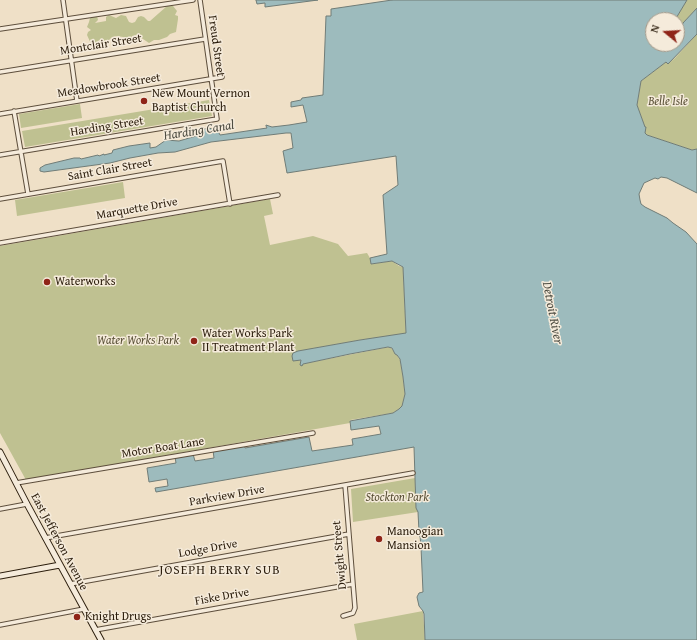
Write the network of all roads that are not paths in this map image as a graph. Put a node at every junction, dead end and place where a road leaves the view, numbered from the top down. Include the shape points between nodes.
1 (63, 0) edge
2 (193, 0) edge
3 (200, 0) edge
4 (66, 19) junction
5 (0, 29) edge
6 (205, 39) junction
7 (72, 60) junction
8 (0, 72) edge
9 (222, 77) dead end
10 (211, 79) junction
11 (77, 101) junction
12 (14, 111) junction
13 (0, 114) edge
14 (217, 119) joint
15 (20, 151) junction
16 (0, 155) edge
17 (28, 194) junction
18 (278, 195) dead end
19 (0, 198) edge
20 (230, 204) junction
21 (0, 243) edge
22 (313, 433) dead end
23 (0, 452) edge
24 (2, 462) edge
25 (413, 473) dead end
26 (16, 483) junction
27 (345, 485) junction
28 (27, 504) junction
29 (0, 509) edge
30 (349, 534) junction
31 (45, 538) junction
32 (60, 565) junction
33 (0, 576) edge
34 (70, 584) junction
35 (353, 584) junction
36 (84, 609) junction
37 (343, 616) dead end
38 (0, 625) edge
39 (95, 630) junction
40 (101, 640) edge

1 - 4 street
2 - 4 street
3 - 6 street, Freud Street
4 - 5 street
4 - 7 street
6 - 7 street, Montclair Street
6 - 10 street, Freud Street
7 - 8 street, Montclair Street
7 - 11 street
9 - 10 street, Meadowbrook Street
10 - 11 street, Meadowbrook Street
10 - 14 street, Freud Street
11 - 12 street, Meadowbrook Street
12 - 13 street, Meadowbrook Street
12 - 15 street
14 - 15 street, Harding Street
15 - 16 street, Harding Street
15 - 17 street
17 - 19 street, Saint Clair Street
17 - 20 street, Saint Clair Street via 223,161
18 - 20 street, Marquette Drive
20 - 21 street, Marquette Drive
22 - 26 street, Motor Boat Lane
23 - 24 main road, East Jefferson Avenue
24 - 26 main road, East Jefferson Avenue
25 - 27 street, Parkview Drive
26 - 28 main road, East Jefferson Avenue
27 - 30 street, Dwight Street
27 - 31 street, Parkview Drive
28 - 29 street
28 - 31 main road, East Jefferson Avenue
30 - 34 street, Lodge Drive
30 - 35 street, Dwight Street
31 - 32 main road, East Jefferson Avenue
32 - 33 main road
32 - 34 main road, East Jefferson Avenue
34 - 36 main road, East Jefferson Avenue
35 - 37 street, Dwight Street via 355,610
35 - 39 street, Fiske Drive
36 - 38 street
36 - 39 main road, East Jefferson Avenue
39 - 40 main road, East Jefferson Avenue

